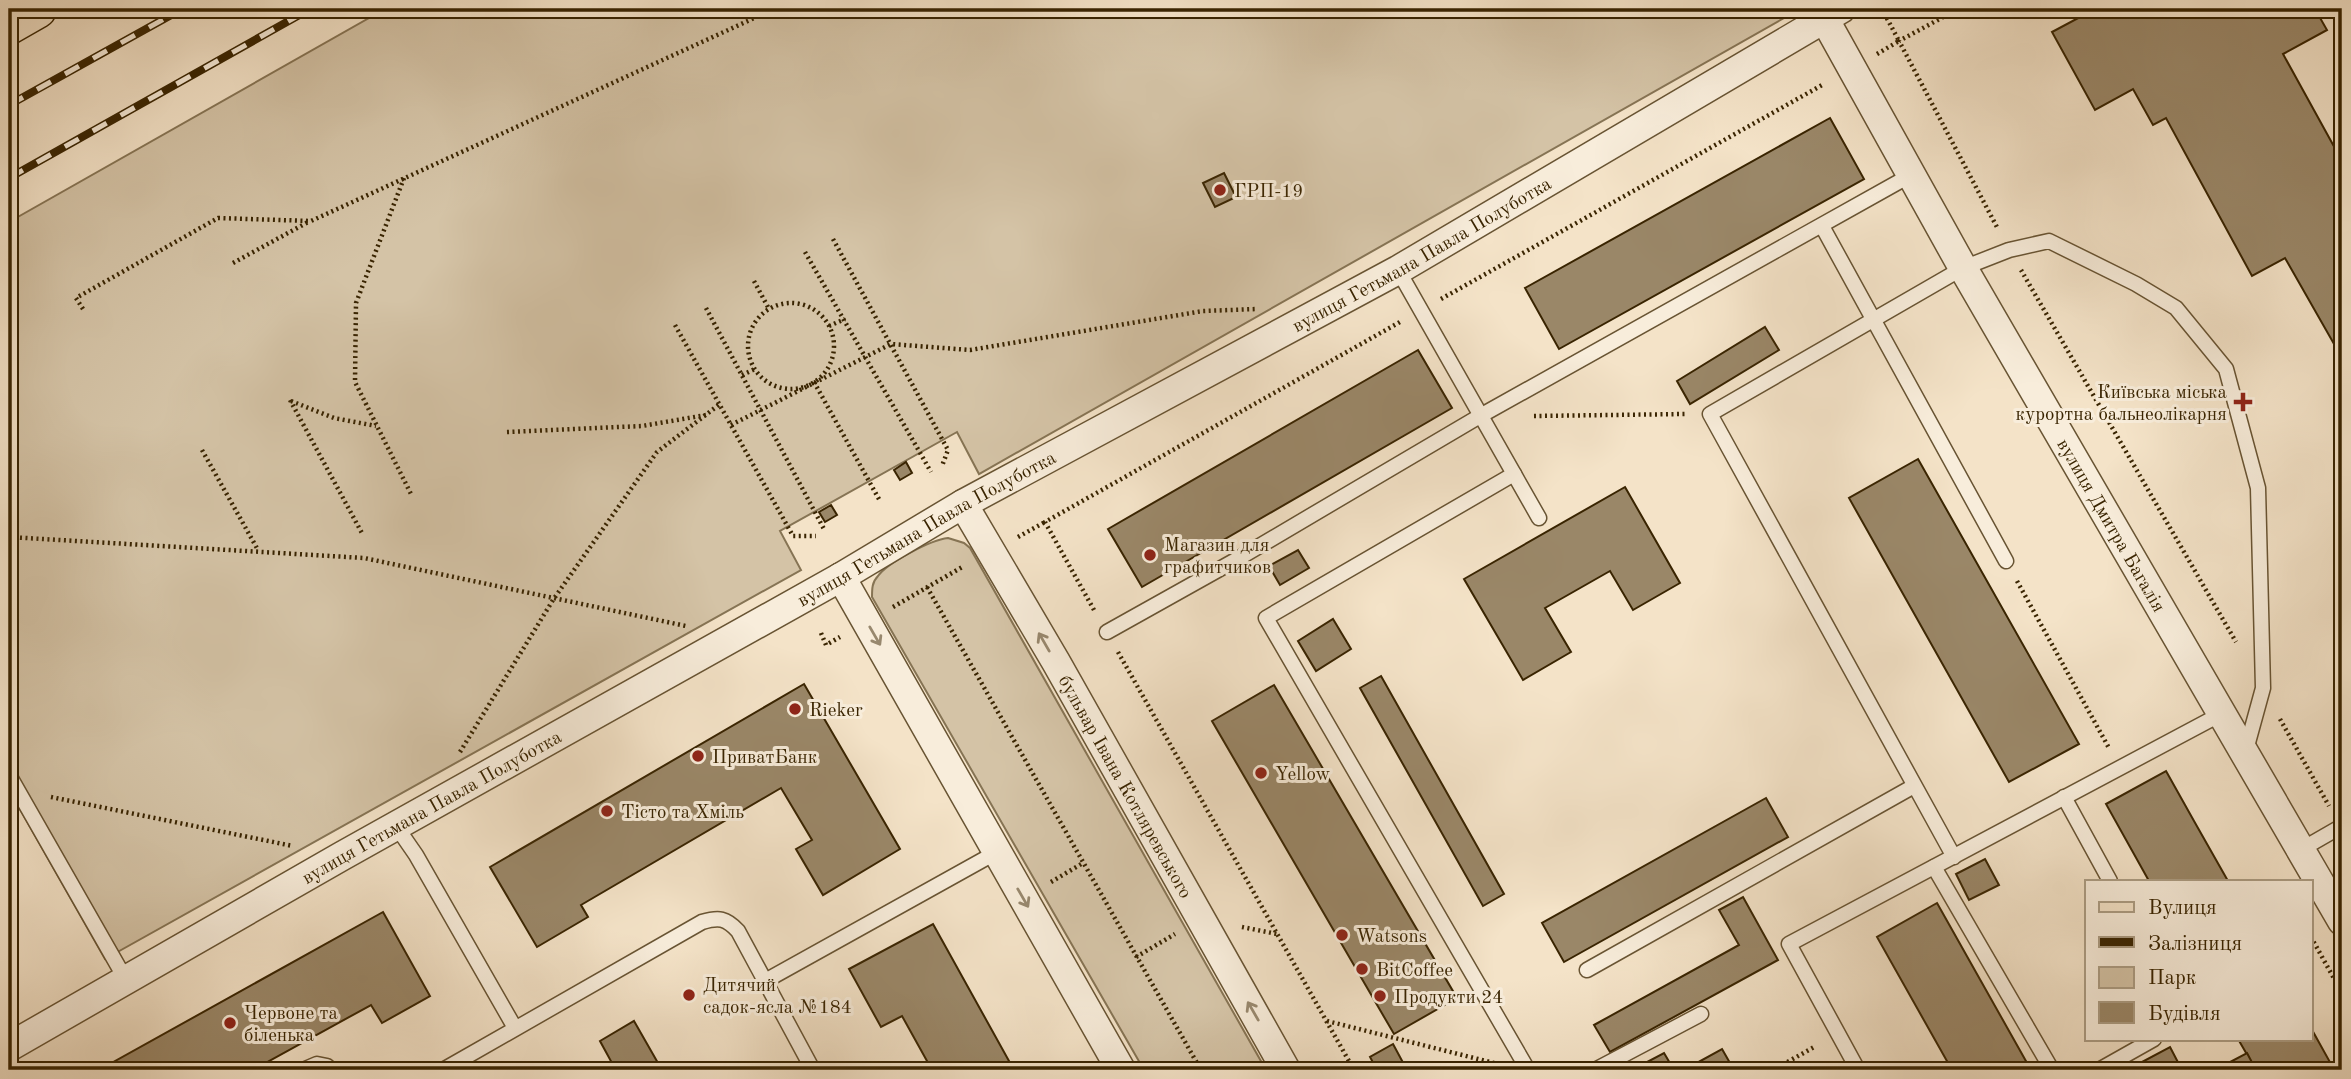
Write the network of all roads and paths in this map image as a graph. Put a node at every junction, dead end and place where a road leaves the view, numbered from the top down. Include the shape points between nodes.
1 (37, 9) edge
2 (774, 9) edge
3 (1882, 9) edge
4 (1958, 9) edge
5 (1832, 13) edge
6 (9, 25) edge
7 (1899, 41) junction
8 (1912, 175) junction
9 (404, 177) junction
10 (311, 221) junction
11 (1822, 226) junction
12 (833, 239) dead end
13 (2009, 250) junction
14 (805, 252) dead end
15 (233, 263) dead end
16 (1963, 268) junction
17 (1398, 270) junction
18 (754, 281) dead end
19 (706, 308) dead end
20 (1268, 308) dead end
21 (83, 309) dead end
22 (769, 309) junction
23 (845, 318) junction
24 (675, 325) dead end
25 (829, 326) junction
26 (891, 344) junction
27 (865, 356) junction
28 (755, 369) junction
29 (742, 376) junction
30 (814, 382) junction
31 (720, 404) junction
32 (760, 411) junction
33 (1710, 414) junction
34 (707, 415) junction
35 (1480, 416) junction
36 (731, 425) junction
37 (376, 426) junction
38 (508, 432) dead end
39 (202, 450) dead end
40 (942, 466) dead end
41 (931, 472) dead end
42 (1514, 474) junction
43 (411, 494) dead end
44 (880, 500) dead end
45 (963, 504) junction
46 (1539, 518) dead end
47 (1045, 522) dead end
48 (825, 531) dead end
49 (363, 535) dead end
50 (816, 536) dead end
51 (9, 537) edge
52 (258, 551) junction
53 (992, 551) junction
54 (2007, 561) joint
55 (841, 577) junction
56 (927, 587) junction
57 (554, 600) junction
58 (867, 622) junction
59 (697, 629) dead end
60 (1107, 632) dead end
61 (821, 633) dead end
62 (2263, 688) junction
63 (2223, 713) junction
64 (2246, 752) junction
65 (453, 763) dead end
66 (2119, 767) junction
67 (9, 775) edge
68 (1914, 786) junction
69 (18, 790) junction
70 (2064, 797) junction
71 (396, 826) junction
72 (2342, 826) edge
73 (2302, 849) junction
74 (997, 852) junction
75 (342, 856) junction
76 (1954, 857) junction
77 (1934, 867) junction
78 (2109, 880) edge
79 (2338, 903) edge
80 (2312, 939) edge
81 (1587, 970) dead end
82 (126, 980) junction
83 (765, 981) junction
84 (2342, 993) edge
85 (1701, 1014) dead end
86 (1327, 1021) dead end
87 (515, 1028) junction
88 (1838, 1034) junction
89 (2152, 1040) edge
90 (9, 1047) edge
91 (1499, 1064) dead end
92 (303, 1070) edge
93 (331, 1070) edge
94 (443, 1070) edge
95 (813, 1070) edge
96 (1121, 1070) edge
97 (1201, 1070) edge
98 (1286, 1070) edge
99 (1528, 1070) edge
100 (1595, 1070) edge
101 (1773, 1070) edge
102 (1858, 1070) edge
103 (2052, 1070) edge
104 (2099, 1070) edge

1 - 6 main road
2 - 9 path
3 - 7 path
4 - 7 path
5 - 8 street, вулиця Дмитра Багалія
5 - 17 street, вулиця Гетьмана Павла Полуботка
7 - 13 path
8 - 11 lane
8 - 16 street, вулиця Дмитра Багалія
9 - 10 path
9 - 37 path via 356,303 355,382
10 - 15 path
10 - 21 path via 218,218 76,298
11 - 35 lane
11 - 54 lane
12 - 26 path
13 - 16 lane
13 - 62 path
13 - 62 lane via 2049,241 2136,284 2176,308 2226,369 2258,488
14 - 23 path
16 - 33 lane
16 - 63 street, вулиця Дмитра Багалія
17 - 35 lane
17 - 45 street, вулиця Гетьмана Павла Полуботка
18 - 22 path
19 - 29 path
20 - 26 path via 1203,311 970,350
22 - 25 path via 796,303 821,314
22 - 28 path via 751,329 749,356
23 - 25 path
23 - 27 path
24 - 31 path
25 - 30 path via 834,351
26 - 27 path
26 - 40 path via 948,450
27 - 30 path
27 - 41 path
28 - 29 path
28 - 30 path via 775,386 788,389
29 - 32 path
30 - 32 path
30 - 44 path
31 - 34 path
31 - 36 path
32 - 36 path
32 - 48 path
33 - 35 path
33 - 68 lane
34 - 38 path via 642,426
34 - 57 path via 657,452
35 - 42 lane
35 - 60 lane
36 - 50 path via 793,536
37 - 43 path
37 - 49 path via 334,418 290,400
39 - 52 path
42 - 46 lane
42 - 99 lane via 1266,618
45 - 53 street, бульвар Івана Котляревського
45 - 55 street, вулиця Гетьмана Павла Полуботка
47 - 53 path
51 - 52 path
52 - 57 path via 364,558
53 - 56 path
98 -> 53 street, бульвар Івана Котляревського
54 - 66 path
55 - 58 street
55 - 71 street, вулиця Гетьмана Павла Полуботка
56 - 58 path
56 - 97 path
57 - 59 path
57 - 65 path
58 - 61 path via 826,645
58 -> 74 street
62 - 64 lane
62 - 72 path
63 - 64 street, вулиця Дмитра Багалія
63 - 66 lane
64 - 73 street, вулиця Дмитра Багалія
66 - 70 lane
67 - 69 lane
68 - 76 lane
68 - 81 lane
69 - 75 path
69 - 82 lane
70 - 76 lane
70 - 78 lane
71 - 75 street, вулиця Гетьмана Павла Полуботка
71 - 87 lane
72 - 73 lane
73 - 79 street, вулиця Дмитра Багалія
74 - 83 lane
74 -> 96 street
75 - 82 street, вулиця Гетьмана Павла Полуботка
76 - 77 lane
77 - 88 lane via 1789,944
77 - 103 lane
80 - 84 path
82 - 90 street, вулиця Гетьмана Павла Полуботка
83 - 87 lane via 738,931 728,920 716,918
83 - 95 lane
85 - 100 lane
86 - 91 path
87 - 94 lane
88 - 101 path
88 - 102 lane
89 - 104 lane
92 - 93 lane via 317,1064

